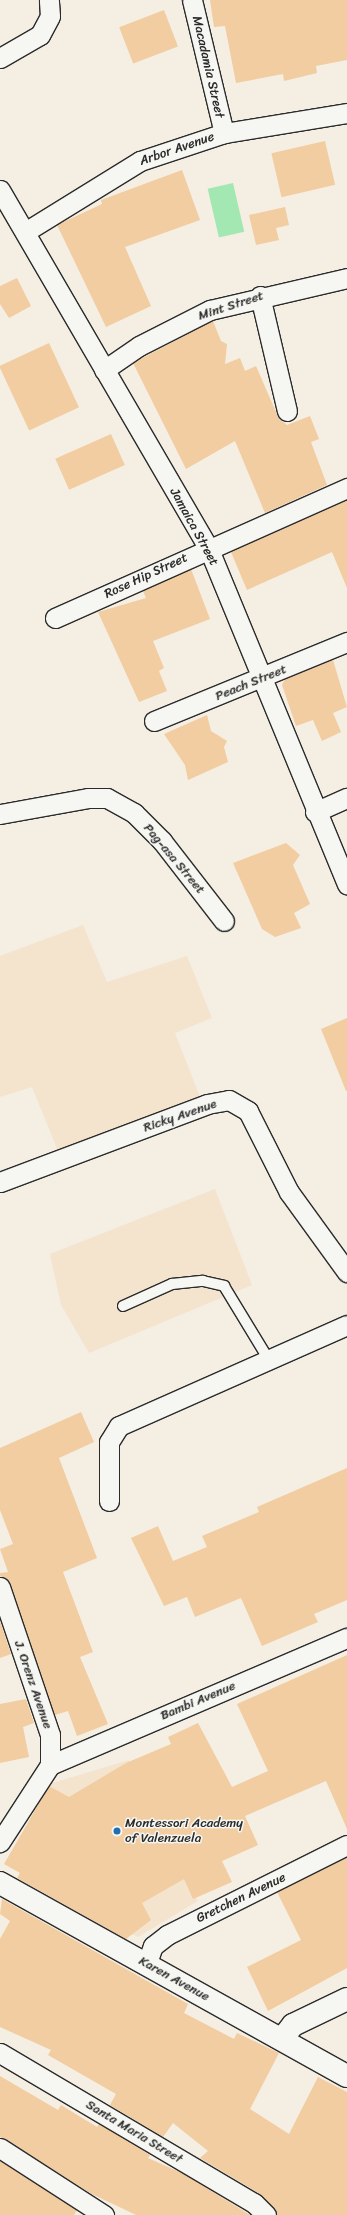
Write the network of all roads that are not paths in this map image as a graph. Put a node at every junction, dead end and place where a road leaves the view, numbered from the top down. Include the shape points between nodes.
1 (49, 0) edge
2 (192, 0) edge
3 (0, 58) edge
4 (347, 113) edge
5 (224, 133) junction
6 (0, 190) edge
7 (25, 232) junction
8 (347, 278) edge
9 (260, 296) junction
10 (104, 370) junction
11 (287, 411) dead end
12 (347, 488) edge
13 (208, 547) junction
14 (55, 618) dead end
15 (347, 642) edge
16 (263, 679) junction
17 (154, 721) dead end
18 (347, 798) edge
19 (315, 812) junction
20 (0, 814) edge
21 (347, 885) edge
22 (224, 921) dead end
23 (0, 1182) edge
24 (347, 1272) edge
25 (123, 1306) dead end
26 (347, 1325) edge
27 (269, 1360) junction
28 (109, 1501) dead end
29 (0, 1587) edge
30 (347, 1638) edge
31 (50, 1765) junction
32 (0, 1842) edge
33 (347, 1845) edge
34 (0, 1883) edge
35 (147, 1963) junction
36 (347, 1999) edge
37 (282, 2039) junction
38 (0, 2052) edge
39 (347, 2076) edge
40 (0, 2148) edge
41 (104, 2215) edge
42 (266, 2215) edge

1 - 3 street via 50,16 40,35
2 - 5 street, Macadamia Street
4 - 5 street, Arbor Avenue
5 - 7 street, Arbor Avenue via 140,160
6 - 7 street, Jamaica Street
7 - 10 street, Jamaica Street
8 - 9 street, Mint Street
9 - 10 street, Mint Street via 210,310 139,346
9 - 11 street
10 - 13 street, Jamaica Street
12 - 13 street, Rose Hip Street
13 - 14 street, Rose Hip Street
13 - 16 street, Jamaica Street
15 - 16 street, Peach Street
16 - 17 street, Peach Street
16 - 19 street, Jamaica Street
18 - 19 street
19 - 21 street, Jamaica Street
20 - 22 street, Pag-asa Street via 88,798 107,798 134,813 162,841
23 - 24 street, Ricky Avenue via 207,1104 229,1100 248,1111 289,1192
25 - 27 lane via 172,1284 203,1281 224,1286
26 - 27 street
27 - 28 street via 119,1426 109,1442
29 - 31 street, J. Orenz Avenue via 50,1735
30 - 31 street, Bambi Avenue
31 - 32 street
33 - 35 street, Gretchen Avenue via 167,1935 153,1946
34 - 35 street, Karen Avenue
35 - 37 street, Karen Avenue
36 - 37 street via 294,2025
37 - 39 street, Karen Avenue
38 - 42 street, Santa Maria Street via 254,2203
40 - 41 street

